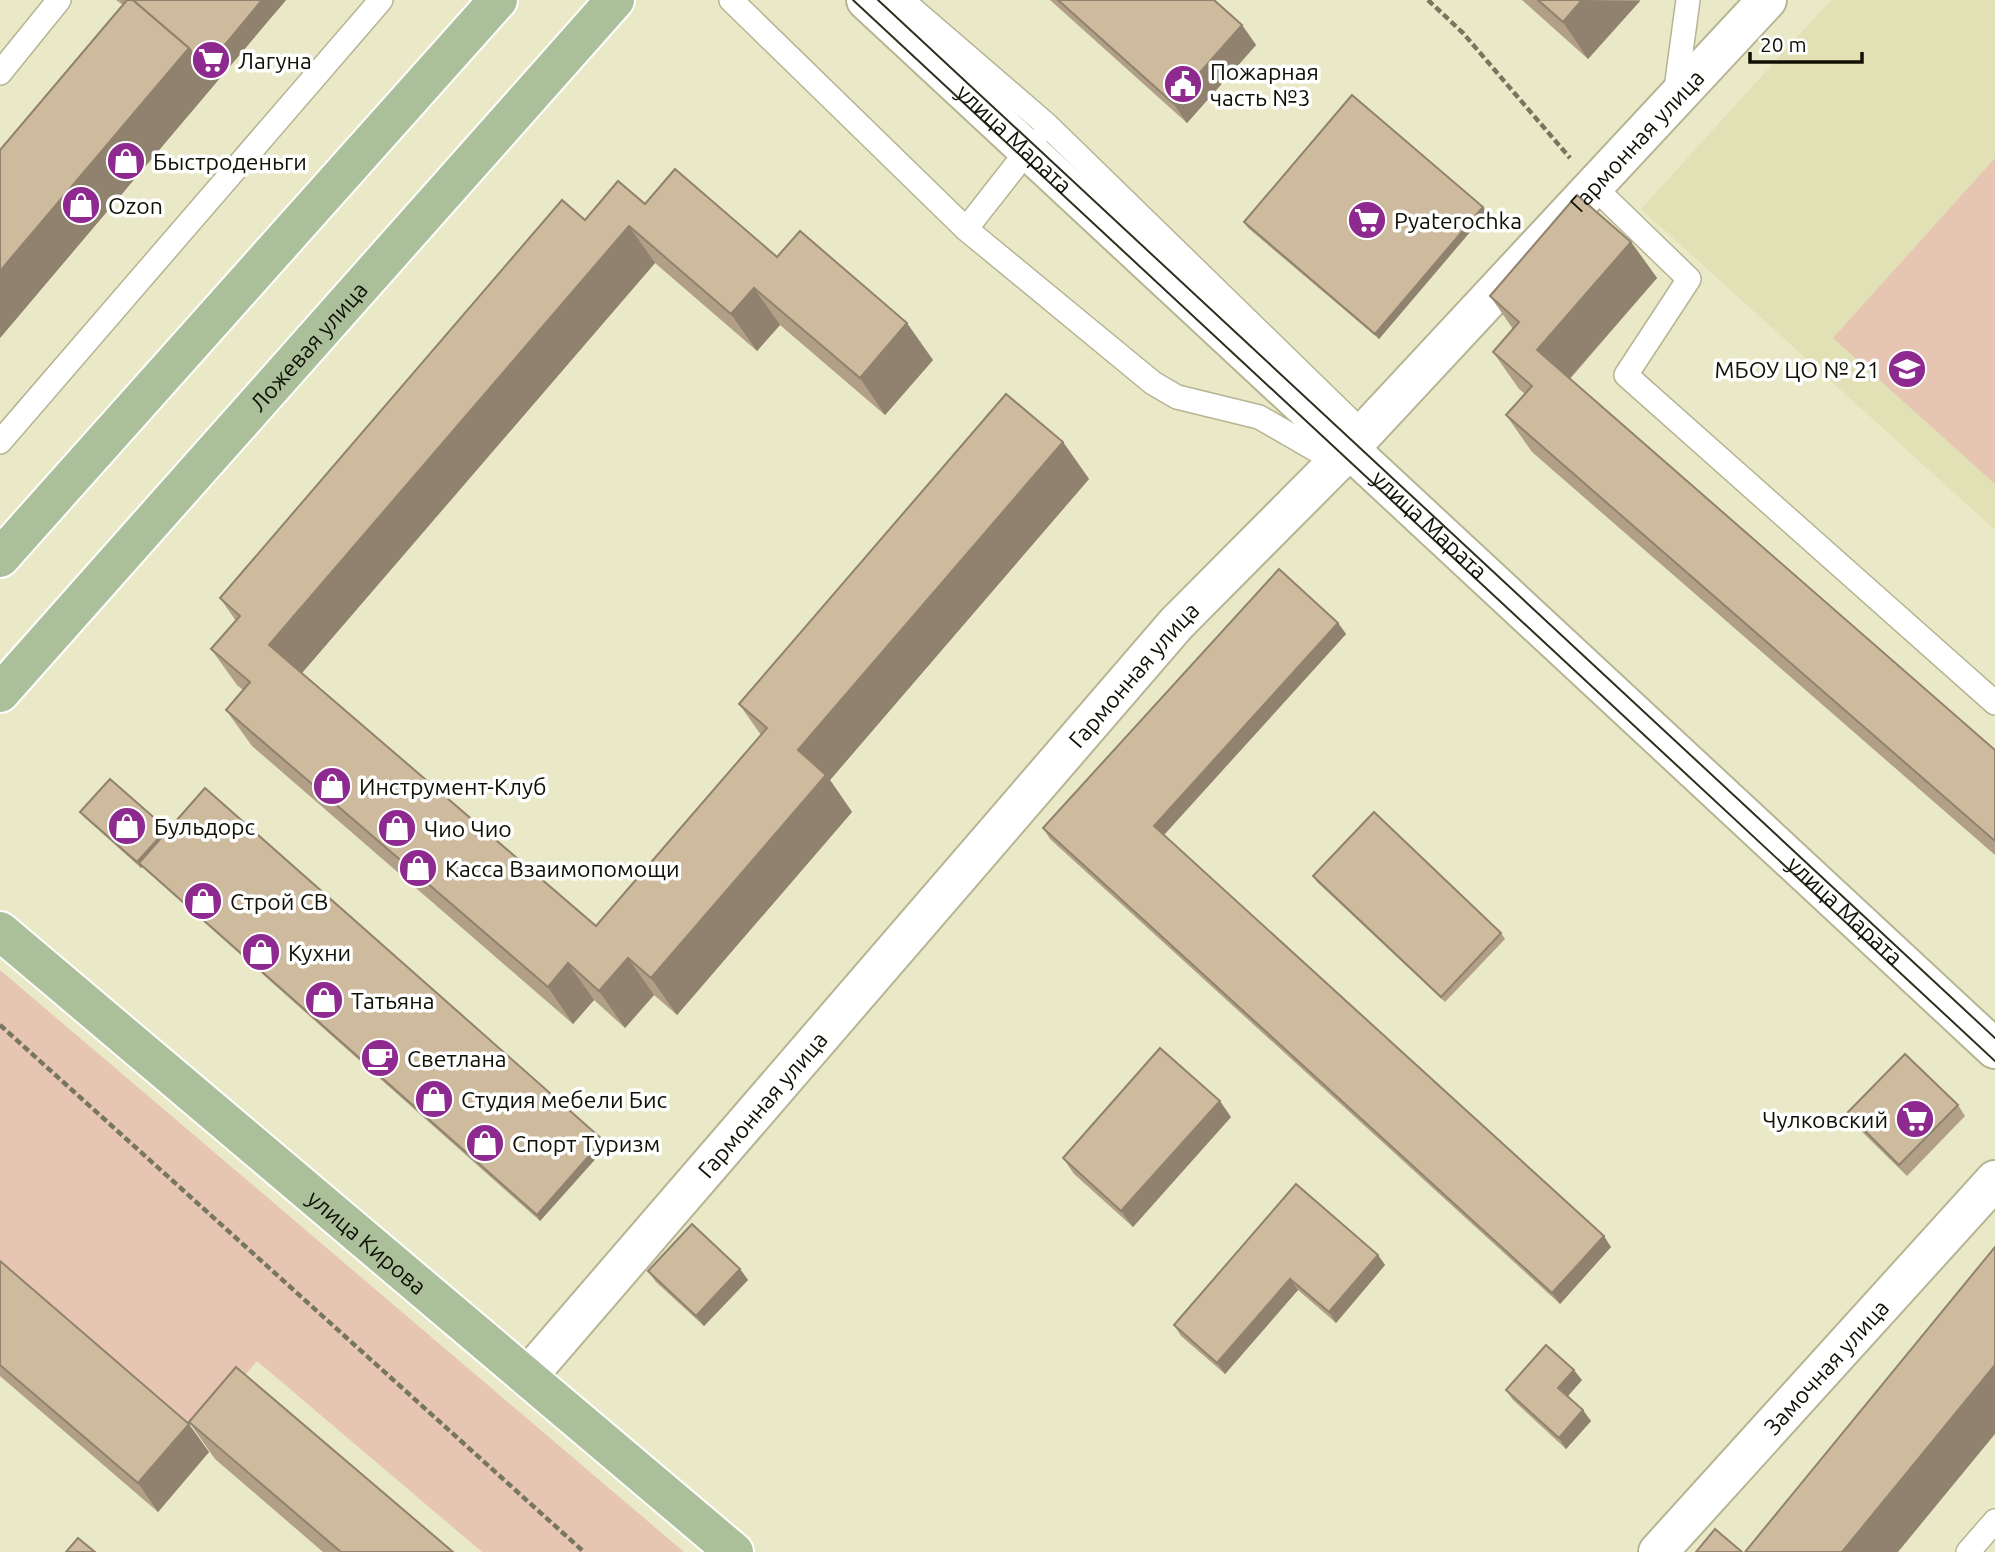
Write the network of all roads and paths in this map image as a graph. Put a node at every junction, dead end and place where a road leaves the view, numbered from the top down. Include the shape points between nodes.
1 (59, 0) edge
2 (381, 0) edge
3 (498, 0) edge
4 (615, 0) edge
5 (731, 0) edge
6 (866, 0) edge
7 (902, 0) edge
8 (1428, 0) edge
9 (1688, 0) edge
10 (1767, 0) edge
11 (0, 73) edge
12 (1674, 99) junction
13 (1038, 137) junction
14 (1593, 186) junction
15 (967, 229) junction
16 (0, 442) edge
17 (1350, 447) junction
18 (0, 558) edge
19 (0, 694) edge
20 (1995, 703) edge
21 (0, 931) edge
22 (0, 1025) edge
23 (1995, 1049) edge
24 (1993, 1186) edge
25 (527, 1377) junction
26 (1995, 1521) edge
27 (584, 1552) edge
28 (734, 1552) edge
29 (1658, 1552) edge
30 (1968, 1552) edge

1 - 11 lane
2 - 16 lane
3 - 18 main road
4 - 19 main road, Ложевая улица
5 - 15 lane
6 - 13 street, улица Марата
7 - 13 lane
8 - 14 path via 1463,33
9 - 12 lane
10 - 12 street, Гармонная улица
12 - 14 street, Гармонная улица
13 - 15 lane
13 - 17 street, улица Марата
14 - 17 street, Гармонная улица
14 - 20 lane via 1689,279 1626,374
15 - 17 lane via 1153,383 1177,397 1259,417
17 - 23 street, улица Марата
17 - 25 street, Гармонная улица via 1176,624
21 - 25 main road, улица Кирова
22 - 27 path
24 - 29 street, Замочная улица
25 - 28 main road, улица Кирова
26 - 30 lane

